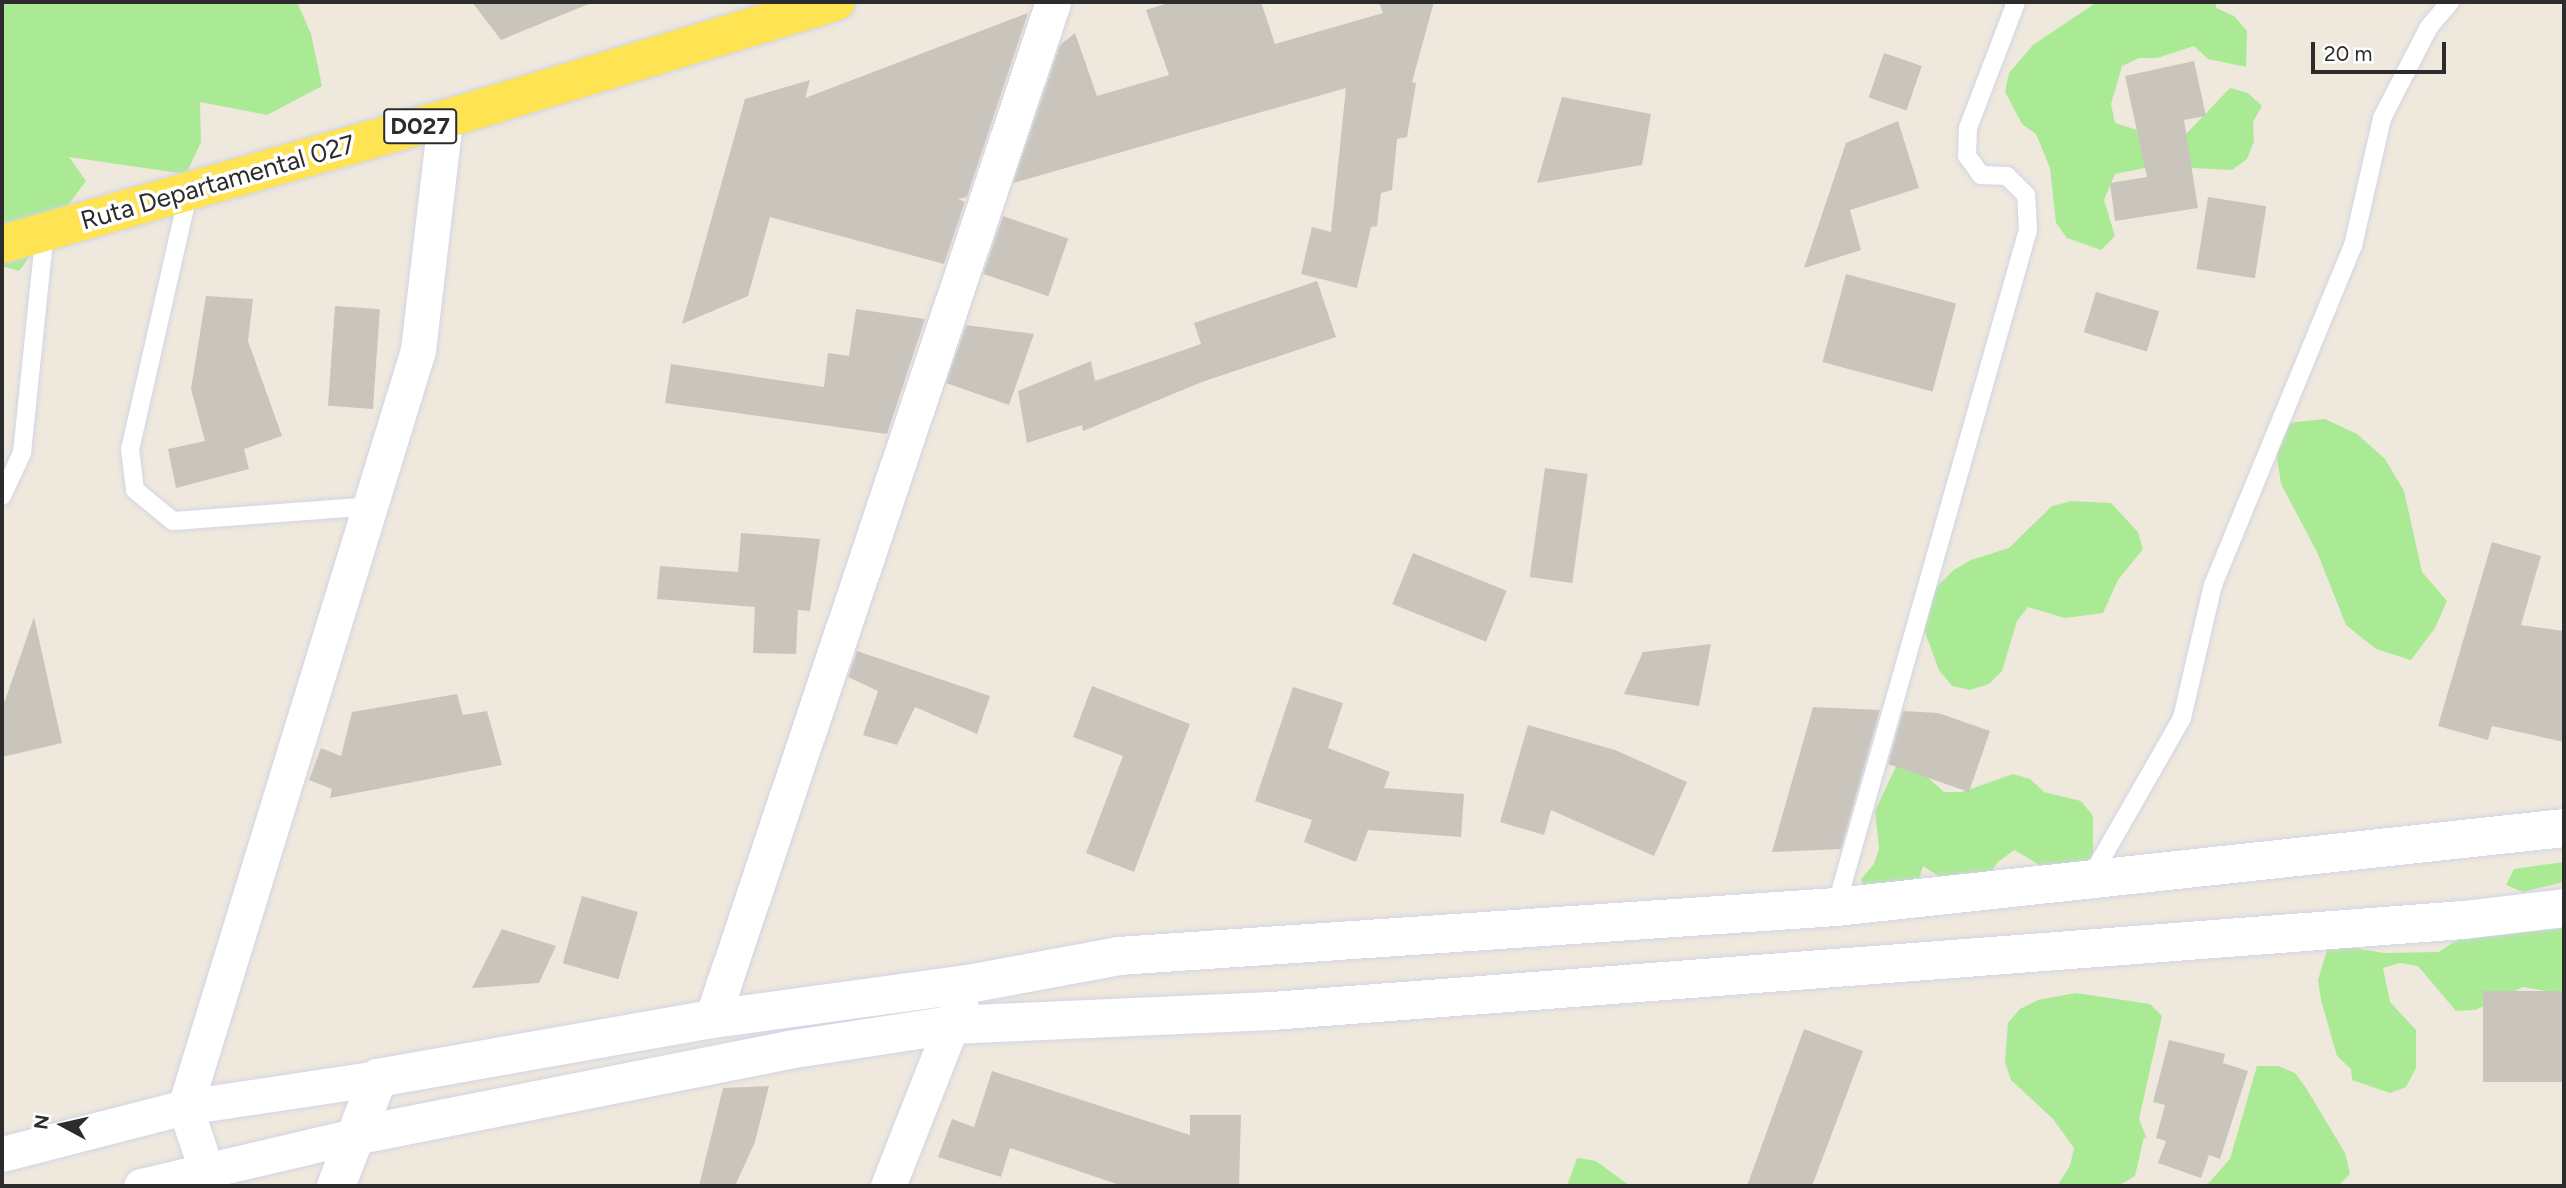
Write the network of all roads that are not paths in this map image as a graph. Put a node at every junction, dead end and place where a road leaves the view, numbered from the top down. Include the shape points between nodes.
1 (833, 2) edge
2 (1053, 2) edge
3 (2017, 2) edge
4 (2450, 2) edge
5 (445, 119) junction
6 (190, 190) junction
7 (45, 231) junction
8 (2, 244) edge
9 (2, 496) edge
10 (373, 506) junction
11 (2564, 828) edge
12 (2089, 880) junction
13 (1836, 907) junction
14 (2564, 908) edge
15 (968, 984) junction
16 (712, 1018) junction
17 (951, 1025) junction
18 (378, 1078) junction
19 (184, 1107) junction
20 (355, 1136) junction
21 (2, 1154) edge
22 (206, 1169) junction
23 (141, 1186) edge
24 (336, 1186) edge
25 (888, 1186) edge

1 - 5 main road, Ruta Departamental 027 / D027
2 - 16 street
3 - 13 lane via 1968,128 1967,156 1981,175 2007,176 2026,195 2028,230
4 - 12 lane via 2429,27 2382,118 2353,246 2213,585 2182,718
5 - 6 main road, Ruta Departamental 027 / D027
5 - 10 street via 418,350
6 - 7 main road, Ruta Departamental 027 / D027
6 - 10 lane via 131,449 135,490 173,521
7 - 8 main road, Ruta Departamental 027 / D027
7 - 9 lane via 22,453
10 - 19 street
11 - 12 street
12 - 13 street
13 - 15 street via 1119,956
14 - 17 street via 2464,920 1272,1011
15 - 16 street
15 - 17 street
16 - 18 street
17 - 20 street via 788,1050
17 - 25 street
18 - 19 street
18 - 20 street
19 - 21 street
19 - 22 street
20 - 22 street
20 - 24 street
22 - 23 street

